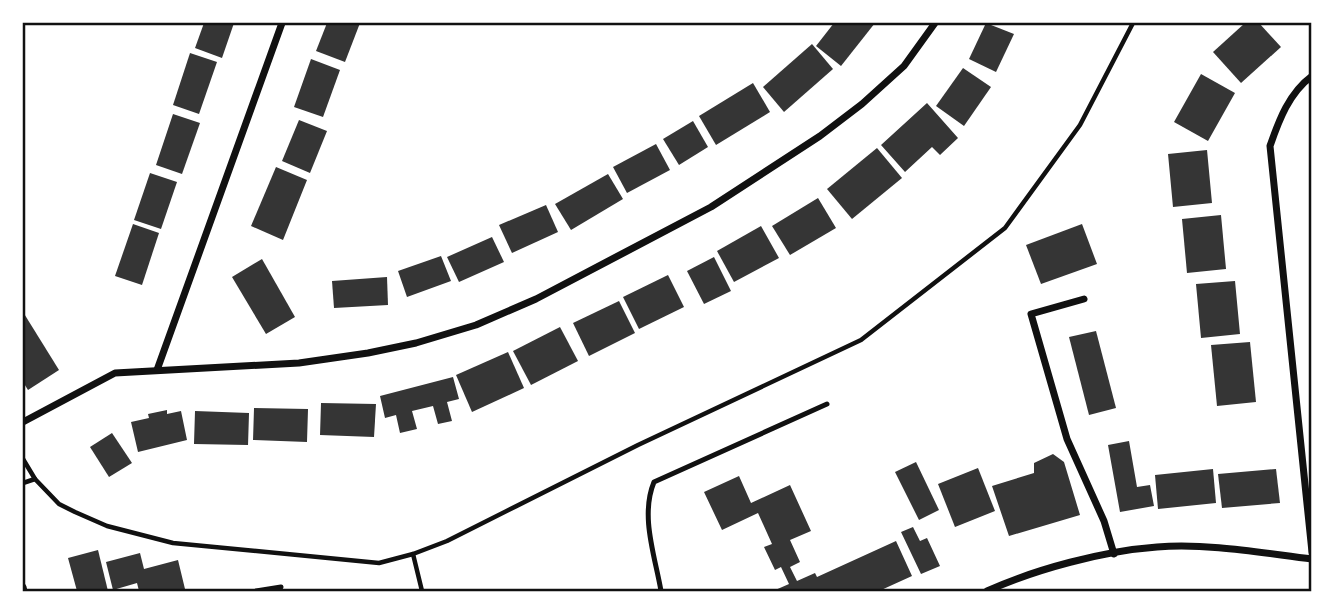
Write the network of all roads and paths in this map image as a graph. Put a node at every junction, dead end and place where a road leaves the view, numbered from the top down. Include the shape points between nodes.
1 (282, 23) edge
2 (935, 23) edge
3 (1133, 23) edge
4 (1312, 76) edge
5 (1084, 299) dead end
6 (157, 370) junction
7 (827, 404) dead end
8 (23, 422) edge
9 (23, 459) edge
10 (35, 479) junction
11 (23, 483) edge
12 (1312, 552) edge
13 (413, 554) junction
14 (1114, 554) junction
15 (1312, 559) edge
16 (281, 587) dead end
17 (256, 591) edge
18 (422, 591) edge
19 (661, 591) edge
20 (987, 591) edge

1 - 6 street
2 - 6 street via 904,66 820,136 711,207 536,299 476,325 368,354 299,363
3 - 13 path via 1080,125 1005,228 861,340
4 - 12 street via 1279,119 1270,146
5 - 14 street via 1031,314 1067,439
6 - 8 street via 115,373
7 - 19 lane via 654,482 646,512
9 - 10 path
10 - 11 path
10 - 13 path via 59,504 75,512 107,526 173,542 351,562 379,563
13 - 18 path
14 - 15 street via 1200,547
14 - 20 street via 1051,567
16 - 17 lane

